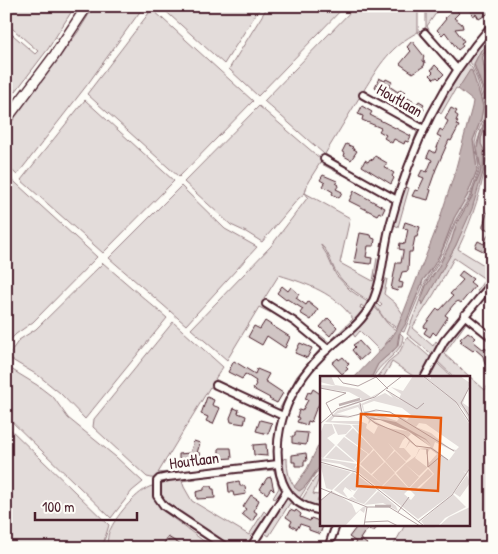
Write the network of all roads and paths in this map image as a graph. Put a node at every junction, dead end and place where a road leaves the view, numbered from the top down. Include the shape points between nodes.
1 (87, 6) edge
2 (492, 25) edge
3 (425, 33) dead end
4 (458, 69) junction
5 (363, 95) dead end
6 (6, 120) edge
7 (424, 129) junction
8 (324, 159) dead end
9 (397, 200) junction
10 (492, 283) edge
11 (266, 304) dead end
12 (464, 315) junction
13 (492, 338) edge
14 (328, 349) junction
15 (425, 376) edge
16 (216, 385) dead end
17 (283, 416) junction
18 (278, 464) junction
19 (286, 492) junction
20 (320, 510) edge
21 (336, 526) edge
22 (227, 548) edge
23 (250, 548) edge
24 (328, 548) edge

1 - 6 main road
2 - 4 street, Houtlaan
3 - 4 street
4 - 7 street, Houtlaan
5 - 7 street, Houtlaan
7 - 9 street, Houtlaan
8 - 9 street
9 - 14 street, Houtlaan via 371,304 357,323
10 - 12 street
11 - 14 street
12 - 13 street
12 - 15 street via 444,341
14 - 17 street, Houtlaan via 295,388
16 - 17 street
17 - 18 street, Houtlaan
18 - 19 street, Houtlaan
18 - 22 street, Houtlaan via 157,481 157,496 164,506
19 - 20 street via 306,507
19 - 23 street
21 - 24 street

